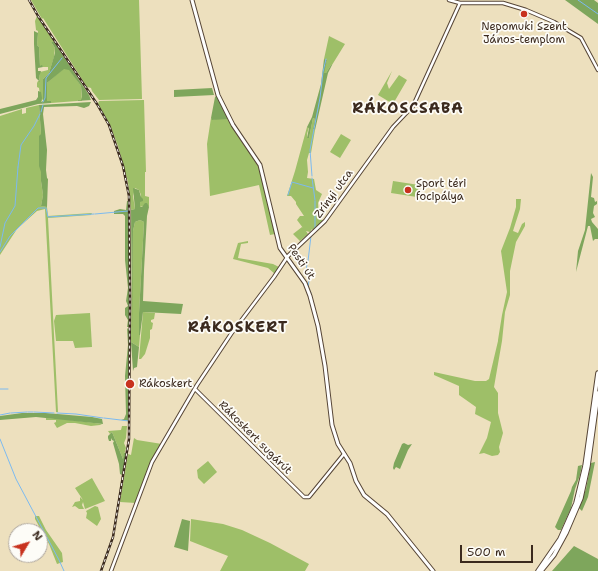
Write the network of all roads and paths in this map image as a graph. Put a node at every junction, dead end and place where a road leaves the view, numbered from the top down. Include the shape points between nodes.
1 (192, 0) edge
2 (449, 0) edge
3 (500, 1) edge
4 (460, 3) junction
5 (598, 70) edge
6 (287, 258) junction
7 (598, 373) edge
8 (195, 389) junction
9 (598, 393) edge
10 (344, 454) junction
11 (565, 533) junction
12 (562, 539) junction
13 (111, 571) edge
14 (433, 571) edge
15 (538, 571) edge
16 (541, 571) edge

1 - 6 main road, Pesti út via 217,92 262,169 280,245
2 - 4 main road
3 - 4 main road
3 - 5 main road via 549,19 577,35
4 - 6 main road, Zrínyi utca via 413,106 393,127 325,221
6 - 8 main road, Zrínyi utca via 227,339
6 - 10 main road, Pesti út via 305,283 310,296 324,359 332,425
7 - 11 highway via 581,484
8 - 10 main road, Rákoskert sugárút via 302,497 309,496
8 - 13 main road, Zrínyi utca via 152,462
9 - 11 highway via 585,479 578,504
10 - 14 main road, Pesti út via 364,496 389,517
11 - 12 highway
12 - 15 highway
12 - 16 highway

